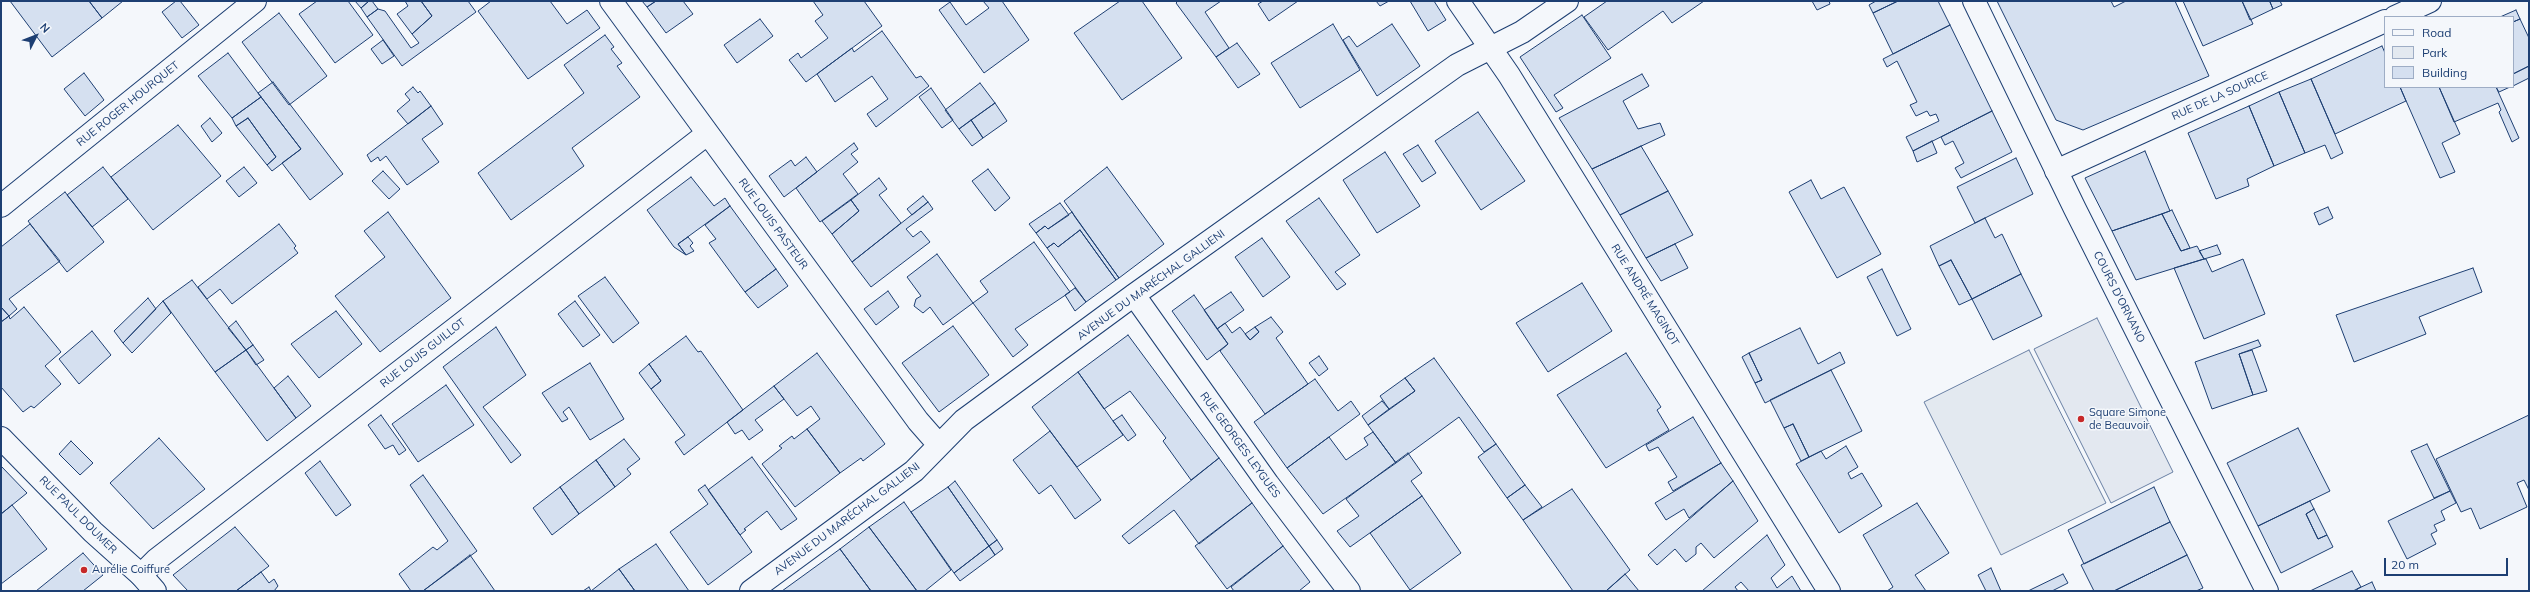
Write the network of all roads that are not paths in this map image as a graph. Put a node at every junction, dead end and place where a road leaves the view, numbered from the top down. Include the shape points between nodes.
1 (256, 1) edge
2 (611, 1) edge
3 (1458, 1) edge
4 (1567, 1) edge
5 (1974, 1) edge
6 (2430, 1) edge
7 (2397, 16) edge
8 (2384, 21) edge
9 (1491, 47) junction
10 (707, 134) junction
11 (2056, 171) junction
12 (1, 206) edge
13 (1134, 296) junction
14 (1, 438) edge
15 (939, 445) junction
16 (148, 583) edge
17 (1346, 590) edge
18 (751, 591) edge
19 (1829, 591) edge
20 (2267, 591) edge

1 - 12 street, RUE ROGER HOURQUET
2 - 10 street, RUE LOUIS PASTEUR
3 - 9 street, RUE ANDRÉ MAGINOT
4 - 9 street, AVENUE DU MARÉCHAL GALLIENI via 1522,32
5 - 11 street, COURS D'ORNANO
6 - 7 street
8 - 11 street, RUE DE LA SOURCE
9 - 13 street, AVENUE DU MARÉCHAL GALLIENI via 1457,65
9 - 19 street, RUE ANDRÉ MAGINOT
10 - 15 street, RUE LOUIS PASTEUR via 918,421
10 - 16 street, RUE LOUIS GUILLOT via 156,560
11 - 20 street, COURS D'ORNANO
13 - 15 street, AVENUE DU MARÉCHAL GALLIENI via 964,420
13 - 17 street, RUE GEORGES LEYGUES
14 - 16 street, RUE PAUL DOUMER via 93,532
15 - 18 street, AVENUE DU MARÉCHAL GALLIENI via 914,471

